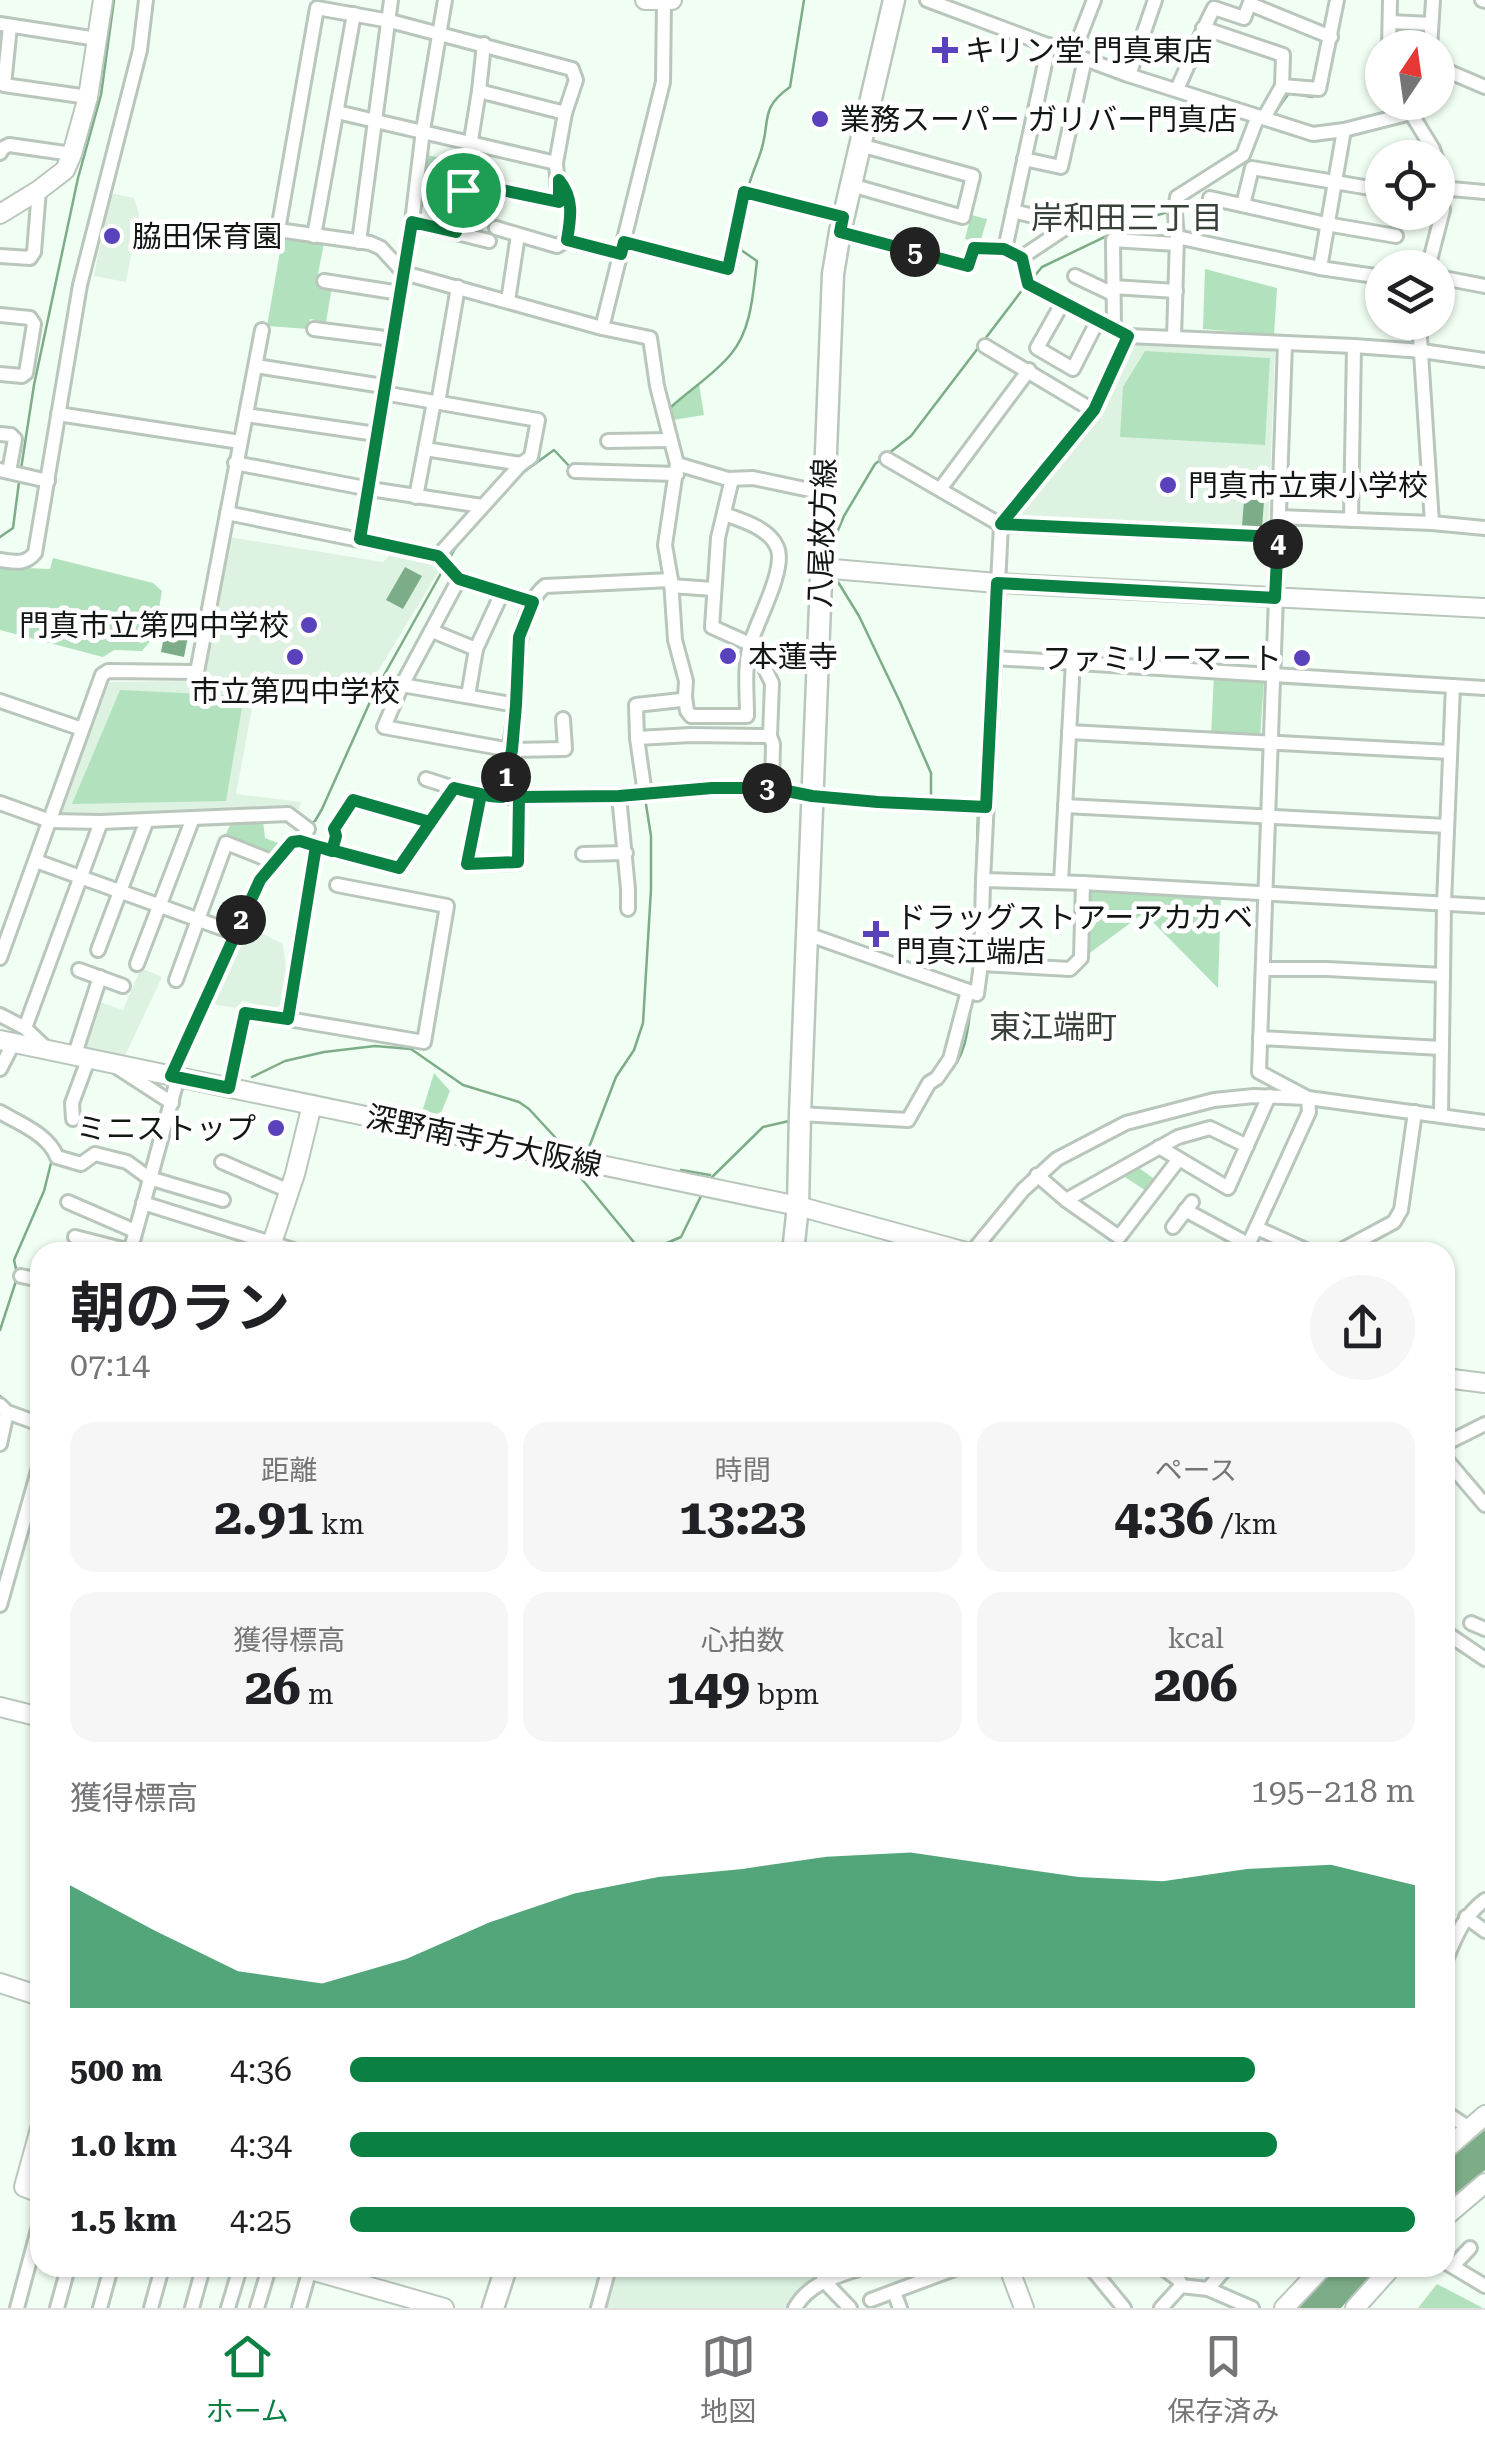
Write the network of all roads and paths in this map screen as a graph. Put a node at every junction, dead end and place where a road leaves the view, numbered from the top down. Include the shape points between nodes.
1 (103, 0) edge
2 (146, 0) edge
3 (392, 0) edge
4 (446, 0) edge
5 (661, 0) edge
6 (894, 0) edge
7 (927, 0) edge
8 (1094, 0) edge
9 (1156, 0) edge
10 (1337, 0) edge
11 (1390, 0) edge
12 (1433, 0) edge
13 (1250, 2) edge
14 (946, 3) edge
15 (354, 14) junction
16 (390, 21) junction
17 (1390, 22) junction
18 (1431, 24) junction
19 (5, 25) edge
20 (1203, 28) junction
21 (1390, 30) edge
22 (1431, 30) edge
23 (438, 33) junction
24 (1331, 37) junction
25 (97, 39) junction
26 (484, 44) junction
27 (1049, 46) junction
28 (1079, 57) junction
29 (1455, 74) edge
30 (1129, 75) junction
31 (1282, 86) junction
32 (1485, 87) edge
33 (1177, 89) junction
34 (479, 91) junction
35 (88, 97) junction
36 (337, 112) junction
37 (565, 113) junction
38 (1261, 117) junction
39 (1373, 120) edge
40 (376, 121) junction
41 (423, 130) junction
42 (1344, 130) junction
43 (471, 142) junction
44 (860, 145) junction
45 (1, 149) edge
46 (72, 154) junction
47 (1024, 159) junction
48 (556, 162) junction
49 (559, 180) junction
50 (1334, 182) junction
51 (851, 185) junction
52 (1365, 187) edge
53 (1455, 189) edge
54 (39, 190) junction
55 (463, 190) junction
56 (1485, 192) edge
57 (1210, 198) dead end
58 (1242, 205) junction
59 (1013, 211) junction
60 (0, 214) edge
61 (412, 222) junction
62 (842, 224) junction
63 (1326, 224) junction
64 (456, 232) junction
65 (518, 235) junction
66 (314, 236) junction
67 (1396, 236) dead end
68 (567, 240) junction
69 (1177, 241) junction
70 (359, 242) junction
71 (622, 248) junction
72 (1004, 249) junction
73 (0, 256) edge
74 (1022, 258) junction
75 (1320, 268) junction
76 (404, 273) junction
77 (1365, 274) edge
78 (1076, 276) dead end
79 (324, 281) dead end
80 (1455, 281) edge
81 (1485, 286) edge
82 (458, 287) junction
83 (1113, 290) junction
84 (1176, 291) junction
85 (400, 293) junction
86 (508, 301) junction
87 (1063, 302) junction
88 (0, 315) edge
89 (1098, 320) junction
90 (602, 328) junction
91 (1114, 328) junction
92 (314, 329) dead end
93 (262, 330) dead end
94 (1128, 336) junction
95 (1174, 338) junction
96 (393, 340) junction
97 (1421, 340) edge
98 (1286, 344) junction
99 (985, 346) dead end
100 (1354, 346) junction
101 (1422, 351) junction
102 (1485, 360) edge
103 (256, 366) junction
104 (1029, 370) junction
105 (0, 374) edge
106 (383, 389) junction
107 (436, 402) junction
108 (1094, 410) junction
109 (58, 414) junction
110 (246, 415) junction
111 (0, 434) edge
112 (376, 434) junction
113 (670, 440) junction
114 (608, 441) dead end
115 (240, 442) junction
116 (424, 448) junction
117 (886, 459) dead end
118 (235, 463) junction
119 (521, 464) junction
120 (677, 469) junction
121 (576, 470) dead end
122 (4, 471) edge
123 (732, 479) junction
124 (48, 481) junction
125 (941, 488) junction
126 (370, 489) junction
127 (824, 493) junction
128 (416, 497) junction
129 (482, 506) junction
130 (227, 513) junction
131 (724, 514) junction
132 (1279, 517) junction
133 (1351, 520) junction
134 (1432, 523) junction
135 (1001, 524) junction
136 (1485, 528) edge
137 (1278, 537) junction
138 (360, 539) junction
139 (0, 560) edge
140 (447, 566) junction
141 (821, 568) junction
142 (671, 583) junction
143 (997, 583) junction
144 (713, 589) junction
145 (502, 594) junction
146 (1275, 598) junction
147 (533, 602) junction
148 (1485, 608) edge
149 (432, 632) junction
150 (750, 644) junction
151 (476, 649) junction
152 (994, 658) junction
153 (1073, 661) junction
154 (766, 671) dead end
155 (1274, 675) junction
156 (402, 685) junction
157 (1452, 686) junction
158 (1485, 688) edge
159 (468, 696) junction
160 (685, 697) junction
161 (0, 701) edge
162 (516, 705) junction
163 (563, 718) dead end
164 (82, 729) junction
165 (1069, 732) junction
166 (770, 736) junction
167 (636, 738) junction
168 (1271, 744) junction
169 (512, 750) junction
170 (1450, 752) junction
171 (426, 779) dead end
172 (454, 788) junction
173 (772, 788) junction
174 (481, 794) junction
175 (645, 794) junction
176 (619, 796) junction
177 (812, 796) junction
178 (502, 797) junction
179 (519, 797) junction
180 (0, 803) edge
181 (1065, 806) junction
182 (986, 807) junction
183 (192, 818) junction
184 (1268, 818) junction
185 (148, 820) junction
186 (50, 821) junction
187 (101, 822) junction
188 (430, 822) junction
189 (1448, 826) junction
190 (300, 841) junction
191 (316, 846) junction
192 (332, 851) junction
193 (626, 853) junction
194 (584, 854) dead end
195 (36, 861) junction
196 (274, 862) junction
197 (81, 876) junction
198 (983, 880) junction
199 (1061, 882) junction
200 (1084, 883) junction
201 (337, 885) dead end
202 (120, 891) junction
203 (1266, 892) junction
204 (1444, 903) junction
205 (159, 906) junction
206 (1485, 906) edge
207 (628, 909) dead end
208 (198, 920) junction
209 (235, 933) junction
210 (807, 934) junction
211 (98, 950) dead end
212 (0, 958) edge
213 (137, 964) dead end
214 (982, 964) junction
215 (1263, 969) junction
216 (80, 970) dead end
217 (1443, 975) junction
218 (100, 978) junction
219 (176, 980) dead end
220 (123, 986) dead end
221 (968, 991) junction
222 (0, 1015) edge
223 (288, 1019) junction
224 (13, 1037) edge
225 (1260, 1038) junction
226 (1442, 1048) junction
227 (81, 1058) junction
228 (112, 1064) junction
229 (0, 1068) edge
230 (175, 1076) junction
231 (229, 1088) junction
232 (1269, 1096) junction
233 (1308, 1098) junction
234 (172, 1103) junction
235 (312, 1105) junction
236 (0, 1112) edge
237 (1415, 1112) junction
238 (800, 1114) junction
239 (1441, 1115) junction
240 (73, 1119) dead end
241 (1485, 1122) edge
242 (1247, 1146) junction
243 (1159, 1147) junction
244 (1179, 1159) junction
245 (222, 1162) dead end
246 (1036, 1176) junction
247 (149, 1178) junction
248 (289, 1191) junction
249 (223, 1200) dead end
250 (1066, 1200) junction
251 (68, 1202) dead end
252 (143, 1203) junction
253 (798, 1206) junction
254 (1174, 1227) dead end
255 (1257, 1228) junction
256 (135, 1230) junction
257 (75, 1237) dead end
258 (93, 1242) edge
259 (132, 1242) edge
260 (253, 1242) edge
261 (272, 1242) edge
262 (795, 1242) edge
263 (932, 1242) edge
264 (977, 1242) edge
265 (1238, 1242) edge
266 (1249, 1242) edge
267 (1288, 1242) edge
268 (1357, 1242) edge
269 (22, 1276) dead end
270 (30, 1278) edge
271 (1484, 1377) edge
272 (1455, 1378) edge
273 (4, 1409) edge
274 (30, 1420) edge
275 (1484, 1426) edge
276 (1455, 1439) edge
277 (0, 1444) edge
278 (1455, 1470) edge
279 (1485, 1504) edge
280 (30, 1513) edge
281 (0, 1605) edge
282 (1471, 1623) dead end
283 (1485, 1629) edge
284 (1455, 1639) edge
285 (1485, 1659) edge
286 (0, 1707) edge
287 (30, 1714) edge
288 (1485, 1900) edge
289 (1466, 1918) junction
290 (1455, 1925) edge
291 (1485, 1931) edge
292 (0, 1983) edge
293 (30, 1993) edge
294 (1485, 2115) edge
295 (1455, 2119) edge
296 (1469, 2128) junction
297 (1455, 2141) edge
298 (30, 2165) edge
299 (1483, 2187) edge
300 (30, 2189) edge
301 (1455, 2209) edge
302 (1470, 2248) dead end
303 (30, 2258) edge
304 (1455, 2259) edge
305 (1455, 2268) edge
306 (66, 2277) edge
307 (109, 2277) edge
308 (160, 2277) edge
309 (201, 2277) edge
310 (237, 2277) edge
311 (266, 2277) edge
312 (305, 2277) edge
313 (338, 2277) edge
314 (503, 2277) edge
315 (607, 2277) edge
316 (819, 2277) edge
317 (824, 2277) edge
318 (933, 2277) edge
319 (1012, 2277) edge
320 (1098, 2277) edge
321 (1175, 2277) edge
322 (1218, 2277) edge
323 (1313, 2277) edge
324 (1384, 2277) edge
325 (1181, 2286) junction
326 (1485, 2286) edge
327 (1208, 2289) junction
328 (894, 2292) junction
329 (871, 2300) dead end
330 (16, 2308) edge
331 (57, 2308) edge
332 (100, 2308) edge
333 (151, 2308) edge
334 (192, 2308) edge
335 (228, 2308) edge
336 (256, 2308) edge
337 (298, 2308) edge
338 (444, 2308) edge
339 (493, 2308) edge
340 (598, 2308) edge
341 (794, 2308) edge
342 (850, 2308) edge
343 (900, 2308) edge
344 (1024, 2308) edge
345 (1124, 2308) edge
346 (1161, 2308) edge
347 (1252, 2308) edge
348 (1284, 2308) edge
349 (1356, 2308) edge

1 - 25 street
2 - 109 street via 140,50 80,285
3 - 16 street
4 - 23 street
5 - 71 street via 663,82
6 - 44 main road, 八尾枚方線
7 - 14 street
8 - 28 street
9 - 30 street
10 - 24 street
11 - 17 street
12 - 18 street
13 - 20 street via 1244,18 1214,8
13 - 24 street
14 - 27 street
15 - 16 street
15 - 36 street
15 - 66 street via 317,8 278,230
16 - 23 street
16 - 40 street
17 - 18 street
17 - 21 street
18 - 22 street
19 - 25 street
19 - 35 street via 4,85
20 - 31 street via 1283,55
20 - 33 street
23 - 26 street
23 - 41 street
24 - 31 street via 1319,89
25 - 35 street
26 - 34 street
26 - 37 street via 572,69 576,80
27 - 28 street
27 - 47 street
28 - 30 street
28 - 47 street via 1061,167
29 - 32 street
30 - 33 street
31 - 38 street
33 - 38 street
34 - 37 street
34 - 43 street
35 - 46 street
36 - 40 street
36 - 66 street
37 - 48 street
38 - 42 street via 1313,134
38 - 69 street via 1243,155 1177,197
39 - 42 street
40 - 41 street
40 - 70 street
41 - 43 street
41 - 61 street
42 - 50 street
43 - 48 street
43 - 55 street
44 - 51 main road, 八尾枚方線
44 - 51 street via 973,176 963,217
45 - 46 street
46 - 54 street via 65,170
47 - 59 street
48 - 49 street
49 - 55 street via 559,202
49 - 68 street via 572,216
50 - 52 street
50 - 58 street via 1252,168
50 - 63 street
51 - 62 main road, 八尾枚方線
53 - 56 street
54 - 60 street
54 - 73 street via 34,252 30,258
55 - 64 street
57 - 58 street
58 - 63 street
59 - 72 street
59 - 74 street via 1070,225
61 - 64 street
61 - 76 street
62 - 71 street via 744,192 728,269
62 - 72 street via 968,266 974,248
62 - 127 main road, 八尾枚方線
63 - 67 street
63 - 75 street
64 - 65 street
65 - 68 street via 557,246
65 - 86 street
66 - 70 street
68 - 71 street
69 - 75 street
69 - 83 street via 1113,240
69 - 84 street
70 - 76 street via 381,248
71 - 90 street
72 - 74 street
74 - 87 street via 1028,284
75 - 77 street
76 - 82 street
76 - 85 street
78 - 83 street
79 - 85 street
80 - 81 street
82 - 86 street
82 - 107 street
83 - 84 street
83 - 91 street
84 - 95 street
85 - 96 street
86 - 90 street
87 - 89 street
87 - 89 street via 1036,348 1073,369
88 - 105 street via 34,324 26,373
89 - 91 street
90 - 113 street via 650,338
91 - 94 street
92 - 96 street
93 - 103 street
94 - 95 street
94 - 108 street
95 - 98 street
96 - 106 street
97 - 101 street
98 - 100 street
98 - 132 street
99 - 104 street
100 - 101 street
100 - 133 street
101 - 102 street
101 - 134 street
103 - 106 street
103 - 110 street
104 - 108 street
104 - 125 street
106 - 107 street
106 - 112 street
107 - 116 street
107 - 119 street via 538,420 531,456
108 - 135 street
109 - 115 street
109 - 124 street
110 - 112 street
110 - 115 street
111 - 122 street via 15,440
112 - 126 street
113 - 114 street
113 - 120 street
115 - 118 street
116 - 119 street
116 - 128 street
117 - 125 street
118 - 126 street
118 - 130 street
119 - 129 street
120 - 121 street
120 - 123 street
120 - 142 street via 666,545
122 - 124 street
123 - 127 street
123 - 131 street
124 - 139 street via 36,552 20,563
125 - 135 street
126 - 128 street
126 - 138 street
127 - 141 main road, 八尾枚方線
128 - 129 street
129 - 140 street
130 - 138 street
130 - 164 street via 198,672 108,671
131 - 144 street
131 - 150 street via 777,547 772,586
132 - 133 street
132 - 137 street
133 - 134 street
134 - 136 street
135 - 137 street
135 - 143 street
137 - 146 street
138 - 140 street
140 - 145 street
140 - 149 street
141 - 143 street
141 - 177 main road, 八尾枚方線
142 - 144 street
142 - 147 street via 545,586
142 - 160 street
143 - 146 street
143 - 152 street
144 - 150 street via 712,627
145 - 147 street
145 - 151 street
146 - 148 street
146 - 155 street
147 - 162 street via 519,637
149 - 151 street
149 - 156 street
150 - 160 street via 747,716 691,716
151 - 159 street
152 - 153 street
152 - 182 street
153 - 155 street
153 - 165 street
154 - 166 street via 772,683
155 - 157 street
155 - 168 street
156 - 159 street
156 - 169 street via 384,727
157 - 158 street
157 - 170 street
159 - 162 street
160 - 167 street via 636,705
161 - 164 street
162 - 169 street
163 - 169 street via 564,750
164 - 186 street
165 - 168 street
165 - 181 street
166 - 167 street
166 - 173 street
167 - 175 street
168 - 170 street
168 - 184 street
169 - 178 street
170 - 189 street
171 - 172 street
172 - 174 street
172 - 188 street
173 - 175 street
173 - 177 street
174 - 178 street
174 - 179 street via 467,864 518,862
175 - 176 street
176 - 179 street
176 - 193 street
177 - 182 street
177 - 210 main road, 八尾枚方線
178 - 179 street
180 - 186 street
181 - 184 street
181 - 199 street
182 - 198 street
183 - 185 street
183 - 190 street via 288,814 308,829
183 - 205 street
184 - 189 street
184 - 203 street
185 - 187 street
185 - 202 street
186 - 187 street
186 - 195 street
187 - 197 street
188 - 192 street via 399,868
188 - 192 street via 353,800 334,829
189 - 204 street
190 - 191 street
190 - 196 street
191 - 192 street
191 - 223 street
193 - 194 street
193 - 207 street
195 - 197 street
195 - 212 street
196 - 208 street via 226,843
196 - 209 street
197 - 202 street
197 - 224 street
198 - 199 street
198 - 214 street
199 - 200 street
200 - 203 street
200 - 214 street via 1081,958 1070,969
201 - 223 street via 447,906 424,1042
202 - 205 street
202 - 211 street
203 - 204 street
203 - 215 street
204 - 206 street
204 - 217 street
205 - 208 street
205 - 213 street
208 - 209 street
208 - 219 street
209 - 230 street
210 - 221 street
210 - 238 main road, 八尾枚方線
214 - 221 street via 978,994
215 - 217 street
215 - 225 street
216 - 218 street
217 - 226 street
218 - 220 street
218 - 227 street
221 - 238 street via 950,1059 908,1120
222 - 224 street
223 - 231 street via 245,1013
224 - 227 street, 深野南寺方大阪線
224 - 229 street
225 - 226 street
225 - 233 street via 1259,1072
226 - 239 street
227 - 228 street, 深野南寺方大阪線
227 - 240 street
228 - 230 street, 深野南寺方大阪線
228 - 234 street
230 - 231 street, 深野南寺方大阪線
230 - 234 street
231 - 235 street, 深野南寺方大阪線
232 - 233 street
232 - 242 street
232 - 246 street via 1214,1100 1126,1123 1056,1158
233 - 237 street
233 - 255 street via 1309,1112
234 - 247 street
235 - 248 street
235 - 253 street, 深野南寺方大阪線
236 - 247 street via 43,1138 57,1157 82,1164 95,1154 110,1156
237 - 239 street
237 - 268 street via 1401,1210 1394,1222
238 - 253 main road, 八尾枚方線
239 - 241 street
242 - 243 street via 1210,1128
242 - 244 street via 1228,1188
243 - 244 street
243 - 250 street
244 - 250 street via 1120,1237
245 - 248 street
246 - 250 street
246 - 264 street
247 - 249 street
247 - 252 street
248 - 261 street
251 - 256 street
252 - 256 street
252 - 260 street
253 - 262 main road, 八尾枚方線
253 - 263 street, 深野南寺方大阪線
254 - 265 street via 1188,1206
255 - 266 street
255 - 267 street
256 - 259 street
257 - 258 street
269 - 270 street
271 - 272 street
273 - 274 street
273 - 277 street
275 - 276 street
278 - 279 street
280 - 281 street
282 - 283 street
284 - 285 street
286 - 287 street
288 - 289 street
289 - 290 street
289 - 291 street
292 - 293 street
294 - 296 street
295 - 296 street
296 - 297 street
298 - 300 street via 24,2186
299 - 301 street
302 - 304 street
303 - 330 street
305 - 326 street
306 - 331 street
307 - 332 street
308 - 333 street
309 - 334 street
310 - 335 street
311 - 336 street
312 - 337 street
313 - 338 street
314 - 339 main road
315 - 340 street
316 - 341 street
317 - 342 street
318 - 328 street
319 - 344 street
320 - 345 street
321 - 325 street
322 - 327 street
323 - 348 street
324 - 349 street
325 - 327 street
325 - 346 street
327 - 347 street
328 - 329 street
328 - 343 street

